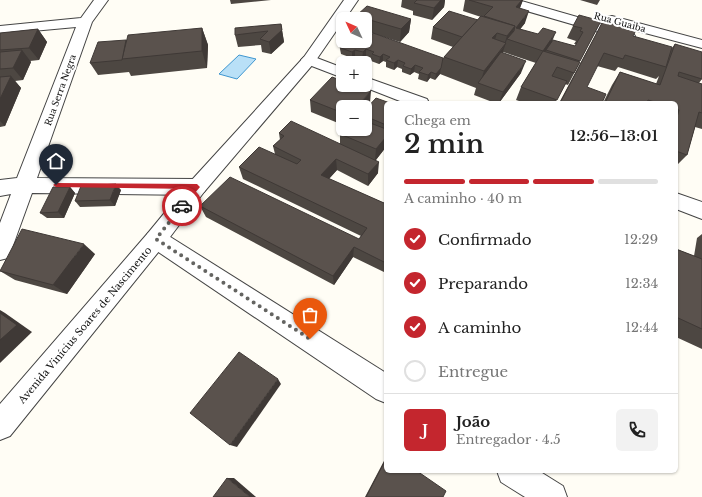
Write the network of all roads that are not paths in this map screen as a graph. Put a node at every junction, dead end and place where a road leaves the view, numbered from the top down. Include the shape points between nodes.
1 (102, 0) edge
2 (351, 0) edge
3 (505, 0) edge
4 (537, 0) edge
5 (85, 22) junction
6 (0, 30) edge
7 (702, 44) edge
8 (702, 57) edge
9 (309, 60) junction
10 (336, 70) edge
11 (372, 85) edge
12 (416, 101) edge
13 (25, 185) junction
14 (197, 187) junction
15 (0, 188) edge
16 (678, 202) edge
17 (702, 211) edge
18 (156, 239) junction
19 (0, 251) edge
20 (384, 388) edge
21 (0, 426) edge
22 (515, 473) edge
23 (552, 497) edge

1 - 5 street, Rua Serra Negra
2 - 9 street, Avenida Vinícius Soares de Nascimento
3 - 8 street, Rua Guaiba
4 - 7 street, Rua Guaiba
5 - 6 street
5 - 13 street, Rua Serra Negra
9 - 10 street
9 - 14 street, Avenida Vinícius Soares de Nascimento
11 - 12 street
13 - 14 street
13 - 15 street
13 - 19 street, Rua Serra Negra
14 - 18 street, Avenida Vinícius Soares de Nascimento
16 - 17 street
18 - 20 street
18 - 21 street, Avenida Vinícius Soares de Nascimento
22 - 23 street

